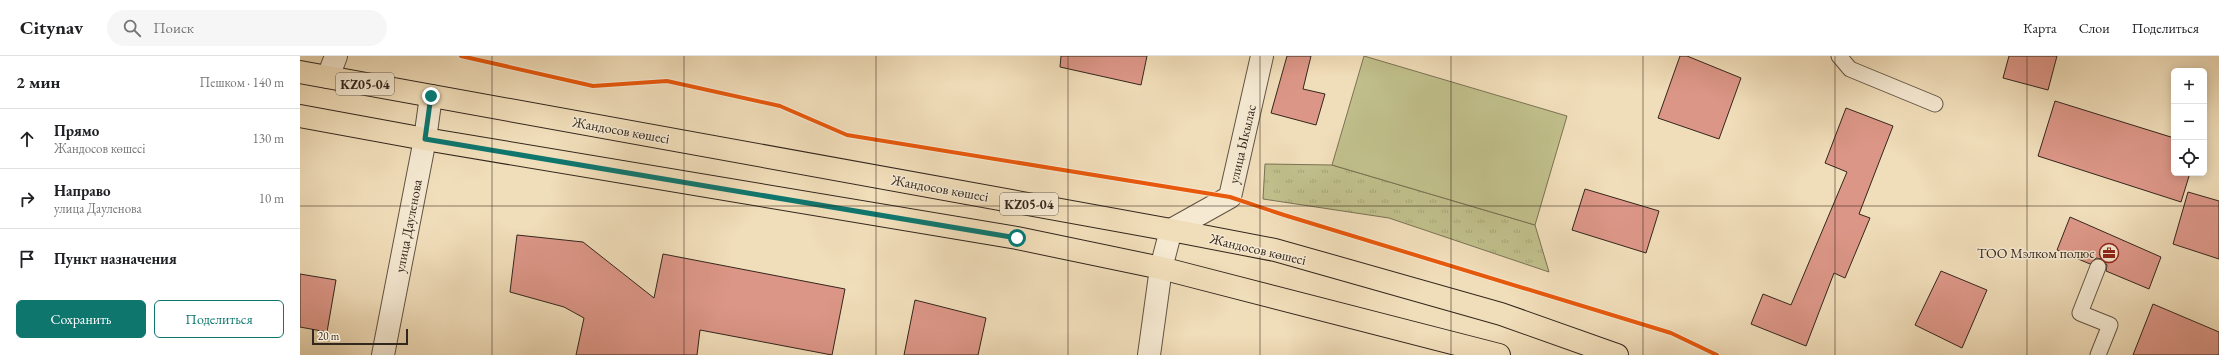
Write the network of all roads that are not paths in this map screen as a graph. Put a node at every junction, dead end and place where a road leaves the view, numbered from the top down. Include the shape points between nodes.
1 (336, 56) edge
2 (1262, 56) edge
3 (1838, 56) edge
4 (300, 72) edge
5 (328, 77) junction
6 (431, 96) junction
7 (1935, 104) dead end
8 (300, 116) edge
9 (425, 139) junction
10 (1171, 230) junction
11 (2098, 267) dead end
12 (1161, 268) junction
13 (383, 355) edge
14 (1150, 355) edge
15 (1499, 355) edge
16 (1617, 355) edge
17 (2098, 355) edge

1 - 5 street
2 - 10 street, улица Ыкылас via 1230,197
3 - 7 lane via 1850,69
4 - 5 main road, Жандосов көшесі / KZ05-04
5 - 6 main road, Жандосов көшесі / KZ05-04
6 - 9 street, улица Дауленова
6 - 10 main road, Жандосов көшесі / KZ05-04
8 - 9 main road, KZ05-04
9 - 12 main road, KZ05-04 via 1017,238
9 - 13 street, улица Дауленова
10 - 12 street
10 - 16 main road, Жандосов көшесі / KZ05-04 via 1275,250 1501,314
11 - 17 lane via 2080,313 2110,325
12 - 14 street
12 - 15 main road, KZ05-04

